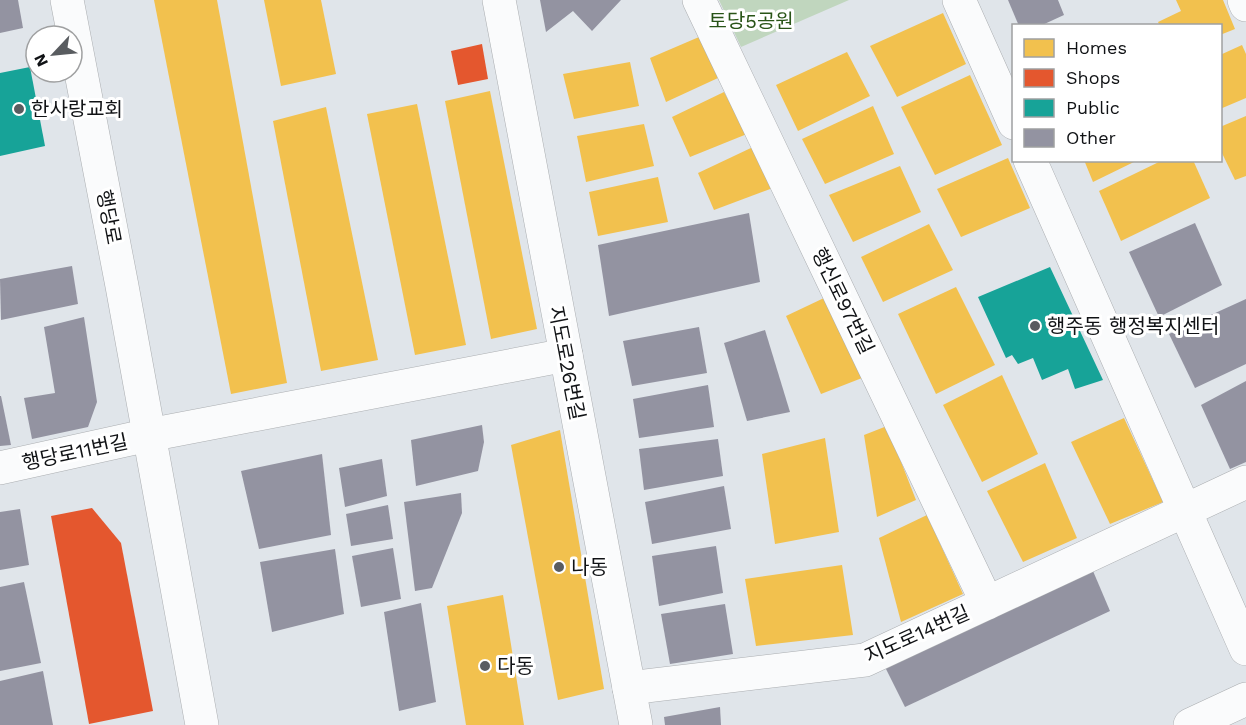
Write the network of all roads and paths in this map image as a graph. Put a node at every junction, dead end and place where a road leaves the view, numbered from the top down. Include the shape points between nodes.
1 (67, 0) edge
2 (500, 0) edge
3 (699, 0) edge
4 (959, 0) edge
5 (1244, 0) edge
6 (1246, 5) edge
7 (1012, 119) edge
8 (1031, 162) edge
9 (566, 355) junction
10 (149, 435) junction
11 (0, 468) edge
12 (1246, 482) edge
13 (1185, 510) junction
14 (987, 603) junction
15 (1246, 649) edge
16 (628, 688) junction
17 (1246, 699) edge
18 (202, 725) edge
19 (636, 725) edge
20 (1190, 725) edge

1 - 10 street, 행당로
2 - 9 street, 지도로26번길
3 - 14 street, 행신로97번길
4 - 7 street
5 - 6 street
8 - 13 street
9 - 10 street
9 - 16 street, 지도로26번길
10 - 11 street, 행당로11번길
10 - 18 street, 행당로
12 - 13 street, 지도로14번길
13 - 14 street, 지도로14번길
13 - 15 street
14 - 16 street, 지도로14번길 via 865,660
16 - 19 street, 지도로26번길
17 - 20 street

